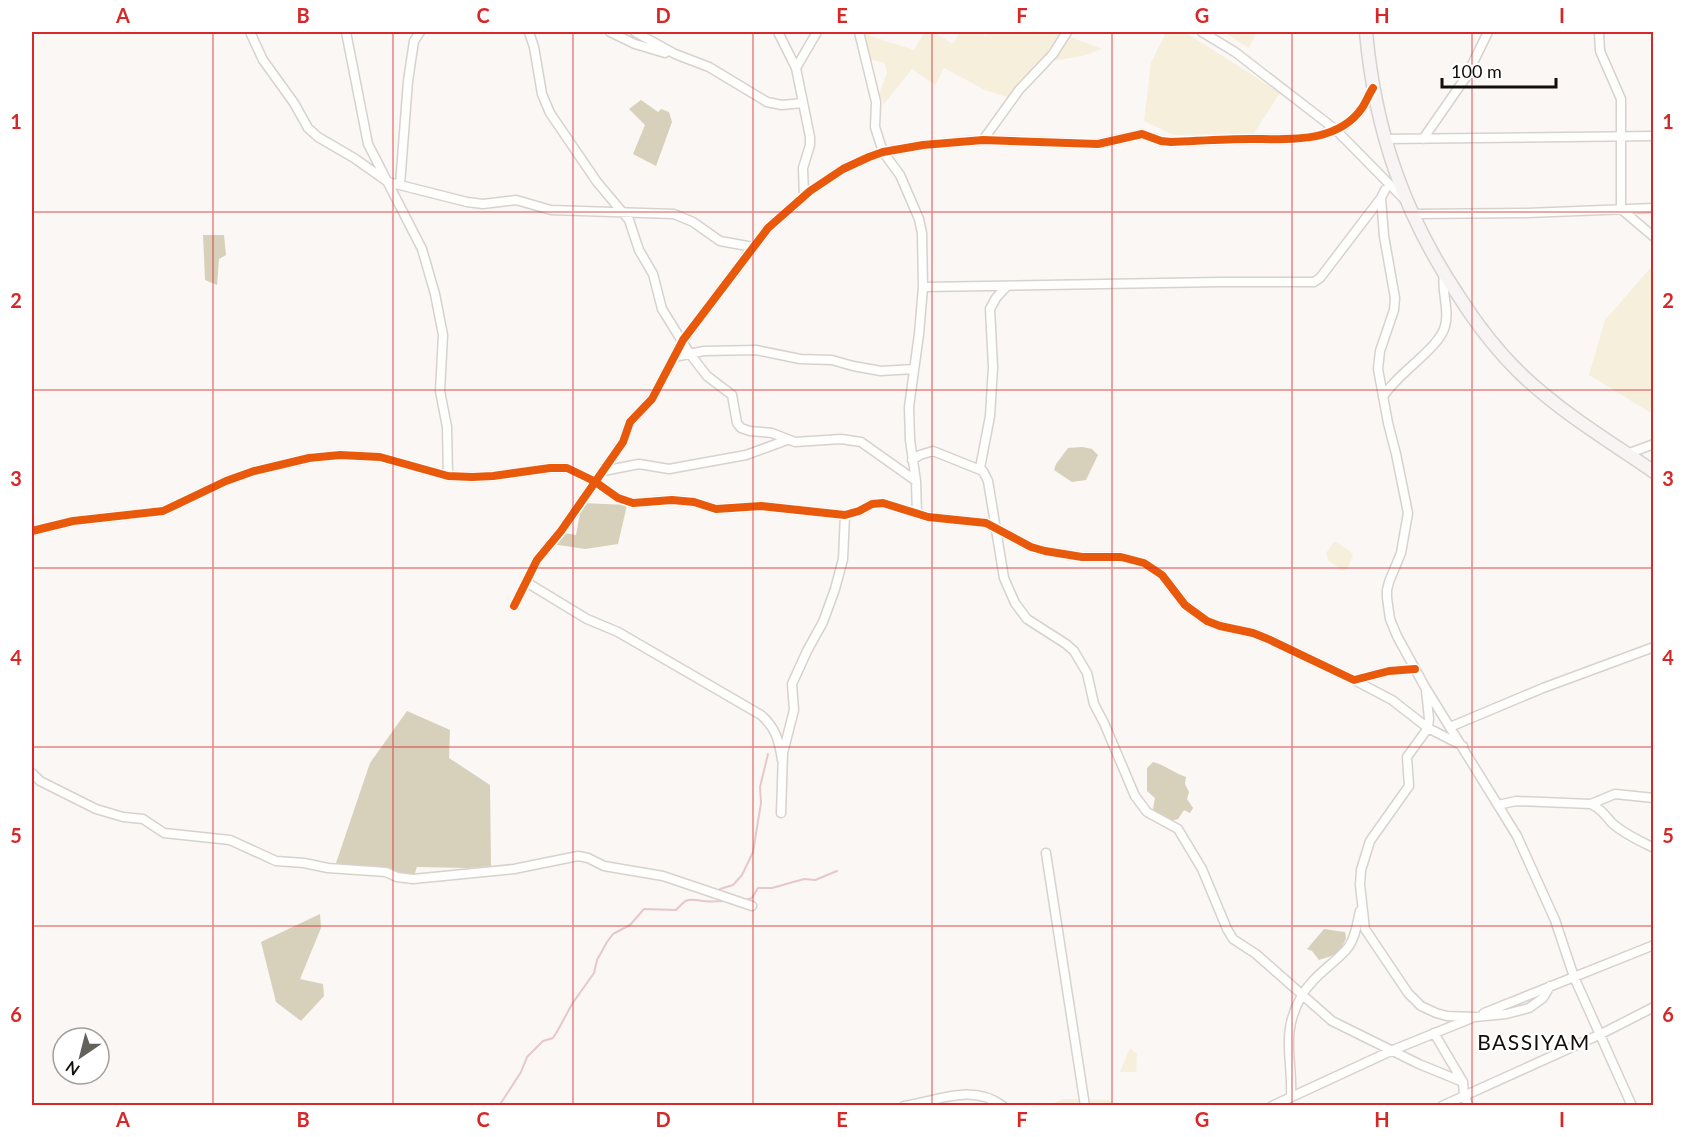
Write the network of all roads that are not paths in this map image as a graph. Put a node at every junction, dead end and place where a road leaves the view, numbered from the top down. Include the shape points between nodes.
1 (250, 32) edge
2 (346, 32) edge
3 (420, 32) edge
4 (530, 32) edge
5 (610, 32) edge
6 (635, 32) edge
7 (778, 32) edge
8 (817, 32) edge
9 (859, 32) edge
10 (1067, 32) edge
11 (1202, 32) edge
12 (1366, 32) edge
13 (1488, 32) edge
14 (1599, 32) edge
15 (675, 54) junction
16 (796, 68) junction
17 (1373, 88) junction
18 (803, 104) junction
19 (1336, 130) junction
20 (1620, 136) junction
21 (1653, 136) edge
22 (1422, 139) junction
23 (983, 140) junction
24 (1384, 140) junction
25 (883, 152) junction
26 (388, 182) junction
27 (400, 185) junction
28 (804, 197) junction
29 (1406, 202) junction
30 (1621, 208) junction
31 (1653, 208) edge
32 (625, 213) junction
33 (1412, 214) junction
34 (1653, 237) edge
35 (753, 247) junction
36 (1444, 274) junction
37 (1007, 286) junction
38 (923, 287) junction
39 (683, 340) junction
40 (690, 354) junction
41 (674, 357) junction
42 (914, 369) junction
43 (1383, 397) junction
44 (787, 440) junction
45 (1653, 444) edge
46 (1627, 454) junction
47 (912, 460) junction
48 (980, 468) junction
49 (603, 471) junction
50 (1653, 472) edge
51 (448, 476) junction
52 (594, 481) junction
53 (916, 481) junction
54 (917, 514) junction
55 (845, 515) junction
56 (995, 527) junction
57 (32, 531) edge
58 (526, 582) junction
59 (514, 606) dead end
60 (1653, 647) edge
61 (1415, 669) junction
62 (1354, 680) junction
63 (1425, 687) junction
64 (1450, 727) junction
65 (1428, 728) junction
66 (1463, 746) junction
67 (782, 760) junction
68 (32, 772) edge
69 (1653, 798) edge
70 (1591, 804) junction
71 (1498, 805) junction
72 (781, 813) dead end
73 (1653, 848) edge
74 (1046, 853) dead end
75 (1361, 902) junction
76 (752, 906) dead end
77 (1653, 945) edge
78 (1574, 977) junction
79 (1302, 996) junction
80 (1653, 1007) edge
81 (1475, 1017) junction
82 (1434, 1033) junction
83 (1601, 1034) junction
84 (1393, 1050) junction
85 (1463, 1082) junction
86 (1464, 1095) junction
87 (1291, 1097) junction
88 (904, 1106) edge
89 (1004, 1106) edge
90 (1085, 1106) edge
91 (1272, 1106) edge
92 (1442, 1106) edge
93 (1469, 1106) edge
94 (1632, 1106) edge

1 - 26 street via 263,60 308,128
2 - 26 street via 368,144
3 - 27 street via 414,41 408,81
4 - 32 street via 542,94 550,113 597,182
5 - 15 street via 652,50
6 - 15 street
7 - 16 street
8 - 16 street
9 - 25 street
10 - 23 street
11 - 19 street via 1235,52
12 - 17 main road
13 - 22 street via 1466,76
14 - 20 street via 1600,51 1621,99
15 - 18 street via 709,67 767,102
16 - 18 street
17 - 19 street via 1361,109
17 - 24 main road
18 - 28 street via 811,141 802,168
19 - 23 street via 1294,139 1165,142 1142,134 1098,144
19 - 29 street
20 - 21 street
20 - 22 street
20 - 30 street
22 - 24 street
23 - 25 street
24 - 29 main road
25 - 28 street via 843,169
25 - 38 street via 900,175 919,219
26 - 27 street
26 - 51 street via 423,249 442,327 440,392 447,427
27 - 32 street via 483,204 516,200 551,210
28 - 35 street via 771,224
29 - 33 main road
30 - 31 street
30 - 33 street
30 - 34 street
32 - 35 street via 674,214 720,241
32 - 39 street via 653,274 662,309
33 - 36 main road
35 - 39 street
36 - 43 street via 1443,332
36 - 46 main road via 1483,332 1521,374 1550,400
37 - 38 street
37 - 43 street via 1314,282 1383,194 1386,254 1395,298 1380,351 1378,369
37 - 48 street via 990,309 992,387
38 - 42 street
39 - 40 street
39 - 41 street
40 - 41 street
40 - 42 street via 756,350 881,371
40 - 44 street via 707,376 732,395 741,428
41 - 49 street via 652,399 630,422 623,442
42 - 47 street via 909,407
43 - 61 street via 1408,513 1401,553 1389,582 1387,607
44 - 49 street via 746,455 669,469 639,464
44 - 53 street via 861,442
45 - 46 street
46 - 50 main road
47 - 48 street via 933,452
47 - 53 street
48 - 56 street via 988,481
49 - 52 street
51 - 52 street via 493,476 567,468
51 - 57 street via 380,457 309,458 226,481 164,511 73,521
52 - 55 street via 618,498 633,503 672,500 716,509 761,506
52 - 58 street via 537,560
53 - 54 street
54 - 55 street via 883,503
54 - 56 street
55 - 67 street via 841,569 823,622 792,684 794,710
56 - 62 street via 1045,551 1144,562 1207,621 1268,639
56 - 79 street via 1004,578 1012,596 1027,619 1074,651 1089,678 1094,704 1135,796 1147,812 1178,829 1202,869 1233,939 1256,954
58 - 59 street
58 - 67 street via 761,715 775,732
60 - 64 street
61 - 62 street
61 - 63 street
62 - 65 street via 1392,700
63 - 64 street
63 - 65 street
64 - 66 street
65 - 66 street
65 - 75 street via 1407,757 1409,786 1365,852 1359,878
66 - 71 street
67 - 72 street
68 - 76 street via 40,781 96,809 143,819 164,833 231,840 276,861 386,872 413,879 514,869 578,856 603,866 663,876
69 - 70 street via 1615,794
70 - 71 street via 1516,801
70 - 73 street via 1603,810 1628,835
71 - 78 street via 1535,873
74 - 90 street
75 - 79 street via 1347,949
75 - 81 street via 1365,929 1408,993 1421,1006 1436,1013
77 - 78 street
78 - 81 street
78 - 83 street
79 - 84 street via 1337,1024
79 - 87 street via 1289,1032
80 - 83 street
81 - 82 street
82 - 84 street
82 - 85 street
83 - 86 street
83 - 94 street
84 - 85 street
84 - 87 street
85 - 86 street
86 - 92 street
86 - 93 street
87 - 91 street
88 - 89 street via 962,1094 990,1097

